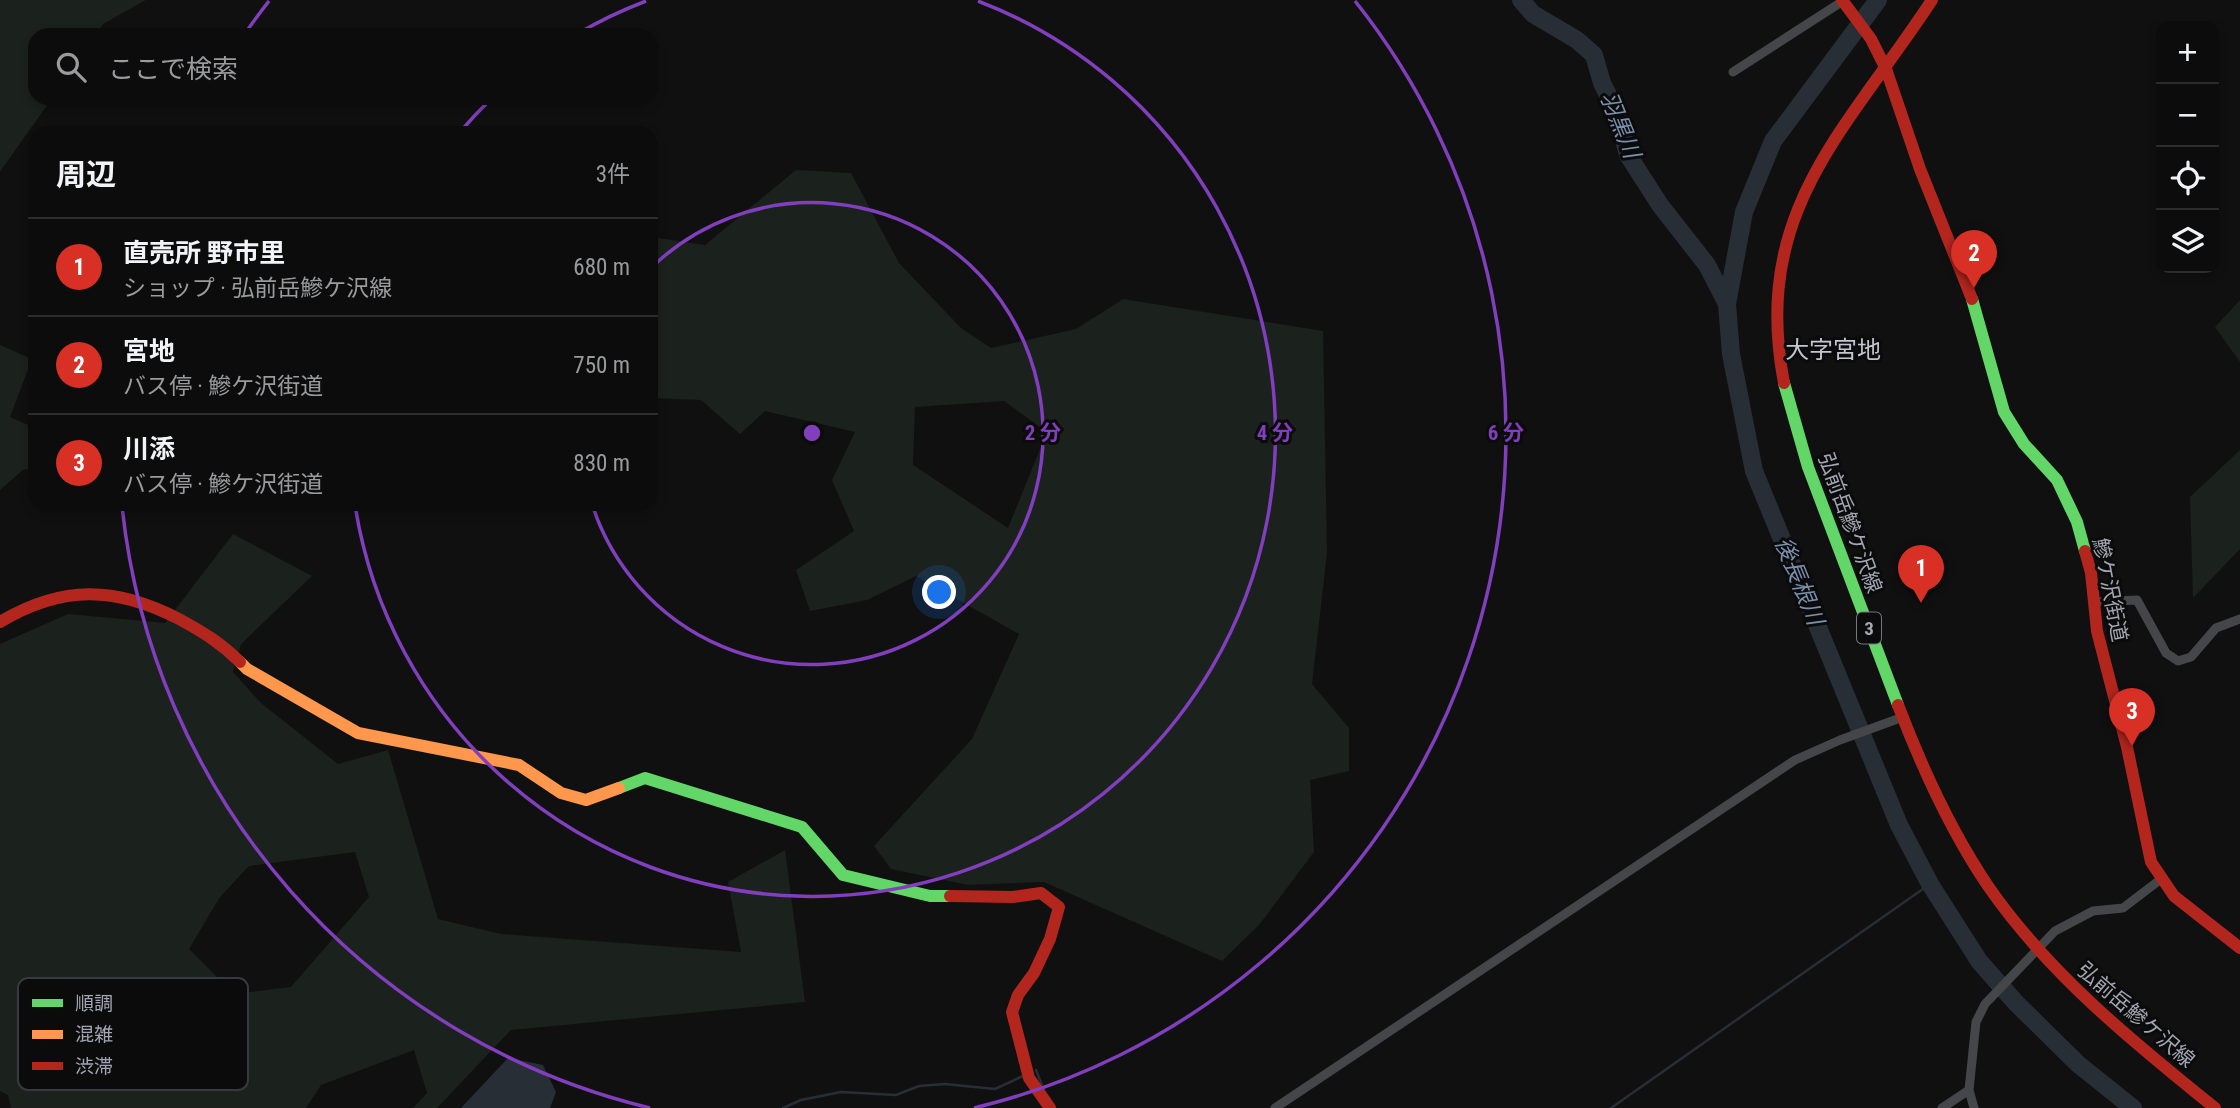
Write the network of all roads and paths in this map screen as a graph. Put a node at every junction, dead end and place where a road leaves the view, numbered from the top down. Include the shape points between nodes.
1 (1933, 0) edge
2 (1845, 3) edge
3 (1886, 69) junction
4 (1733, 72) dead end
5 (2093, 602) junction
6 (2240, 619) edge
7 (0, 622) edge
8 (1903, 718) junction
9 (2161, 880) junction
10 (2036, 948) junction
11 (2240, 948) edge
12 (1969, 1090) junction
13 (1050, 1108) edge
14 (1275, 1108) edge
15 (1942, 1108) edge
16 (1974, 1108) edge
17 (2215, 1108) edge

1 - 3 street, 3
2 - 3 street, 鰺ケ沢街道
2 - 4 street
3 - 5 street, 鰺ケ沢街道 via 1979,317 2004,412 2024,444 2057,480 2071,507 2091,573
3 - 8 street, 弘前岳鰺ケ沢線 / 3 via 1811,176 1781,259 1776,320 1796,431
5 - 6 street via 2137,600 2166,653 2178,661 2191,657 2216,628
5 - 9 street, 鰺ケ沢街道 via 2143,834
7 - 13 street via 30,604 68,594 102,594 147,603 220,641 247,669 359,733 519,765 561,793 586,800 645,778 802,827 843,875 930,896 1041,893 1059,907 1050,939 1012,1012 1029,1077
8 - 10 street, 弘前岳鰺ケ沢線 / 3 via 1987,885
8 - 14 street via 1796,760
9 - 10 street via 2123,908 2093,911 2055,930
9 - 11 street, 鰺ケ沢街道 via 2188,909
10 - 12 street via 1985,1004 1976,1022
10 - 17 street, 弘前岳鰺ケ沢線 / 3 via 2094,1009
12 - 15 street
12 - 16 street

